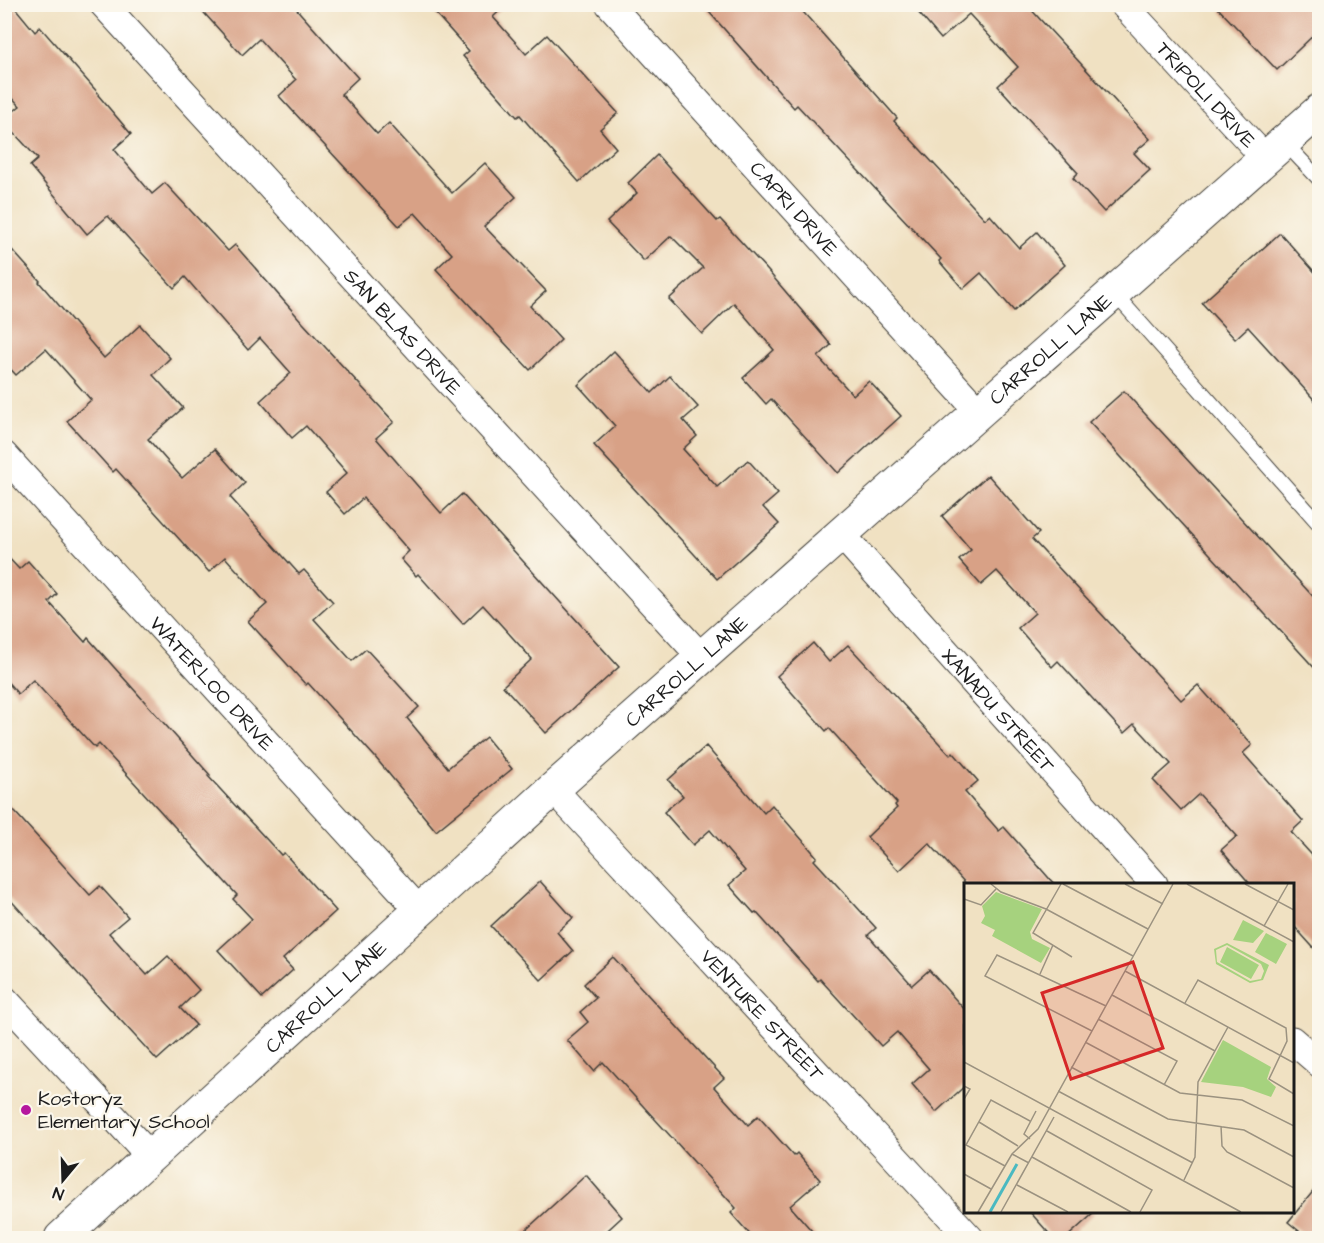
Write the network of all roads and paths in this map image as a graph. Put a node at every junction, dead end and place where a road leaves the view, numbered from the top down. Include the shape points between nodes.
1 (102, 4) edge
2 (609, 4) edge
3 (1123, 4) edge
4 (1320, 110) edge
5 (1275, 151) junction
6 (1320, 180) edge
7 (1114, 294) junction
8 (980, 412) junction
9 (4, 455) edge
10 (1320, 525) edge
11 (842, 534) junction
12 (702, 658) junction
13 (554, 789) junction
14 (1152, 883) edge
15 (420, 911) junction
16 (4, 999) edge
17 (1294, 1041) edge
18 (1320, 1064) edge
19 (151, 1157) junction
20 (61, 1239) edge
21 (970, 1239) edge

1 - 12 street, SAN BLAS DRIVE
2 - 8 street, CAPRI DRIVE
3 - 5 street, TRIPOLI DRIVE
4 - 5 street, CARROLL LANE
5 - 6 lane
5 - 7 street, CARROLL LANE
7 - 8 street, CARROLL LANE
7 - 10 lane
8 - 11 street, CARROLL LANE
9 - 15 street, WATERLOO DRIVE
11 - 12 street, CARROLL LANE
11 - 14 street, XANADU STREET
12 - 13 street, CARROLL LANE
13 - 15 street, CARROLL LANE
13 - 21 street, VENTURE STREET
15 - 19 street, CARROLL LANE
16 - 19 street
17 - 18 street
19 - 20 street, CARROLL LANE

